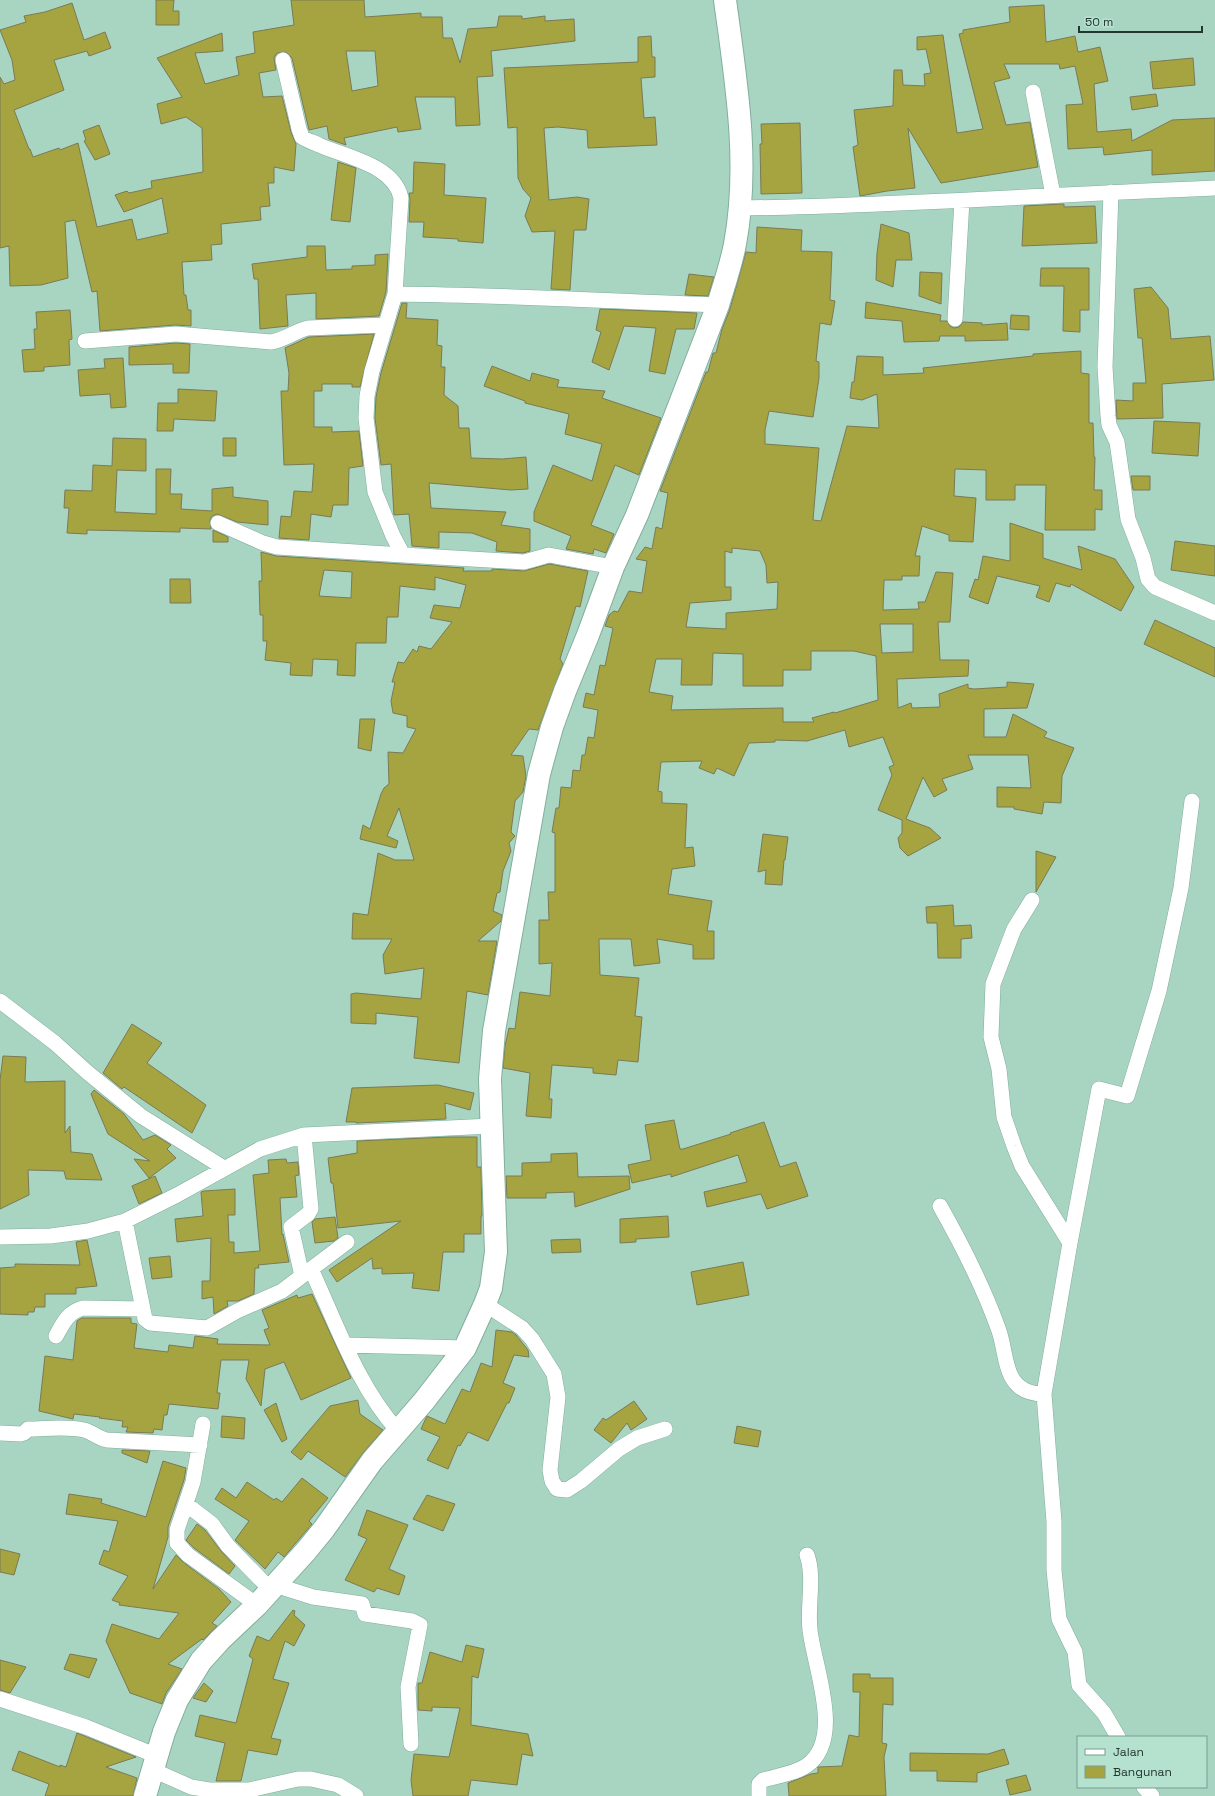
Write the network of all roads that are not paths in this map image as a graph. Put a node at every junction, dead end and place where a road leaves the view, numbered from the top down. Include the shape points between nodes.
1 (725, 0) edge
2 (283, 60) dead end
3 (1033, 92) dead end
4 (1215, 188) edge
5 (1111, 192) junction
6 (1053, 195) junction
7 (962, 201) junction
8 (740, 208) junction
9 (395, 294) junction
10 (718, 306) junction
11 (955, 319) dead end
12 (386, 325) junction
13 (85, 341) dead end
14 (218, 523) dead end
15 (402, 555) junction
16 (613, 566) junction
17 (1215, 613) edge
18 (1192, 801) dead end
19 (1032, 900) dead end
20 (0, 1001) edge
21 (491, 1126) junction
22 (304, 1135) junction
23 (224, 1168) junction
24 (940, 1206) dead end
25 (125, 1221) junction
26 (0, 1237) edge
27 (348, 1242) dead end
28 (1070, 1243) junction
29 (307, 1272) junction
30 (485, 1304) junction
31 (142, 1309) junction
32 (56, 1336) dead end
33 (346, 1345) junction
34 (465, 1348) junction
35 (1044, 1394) junction
36 (203, 1424) dead end
37 (665, 1429) dead end
38 (398, 1431) junction
39 (0, 1433) edge
40 (200, 1445) junction
41 (186, 1504) junction
42 (807, 1555) dead end
43 (268, 1593) junction
44 (0, 1699) edge
45 (1117, 1736) edge
46 (411, 1744) dead end
47 (155, 1763) junction
48 (1145, 1788) edge
49 (145, 1796) edge
50 (356, 1796) edge
51 (759, 1796) edge
52 (1152, 1796) edge

1 - 8 main road via 740,119
2 - 9 street via 302,137 352,156 385,173 397,185 401,198
3 - 6 street
4 - 5 street
5 - 6 street
5 - 17 street via 1105,367 1107,409 1109,425 1117,442 1128,519 1151,583
6 - 7 street
7 - 8 street
7 - 11 street
8 - 10 main road via 729,272
9 - 10 street via 494,295
9 - 12 street
10 - 16 main road via 637,515
12 - 13 street via 308,328 271,342 176,334
12 - 15 street via 372,371 366,418 375,492
14 - 15 street via 277,547
15 - 16 street via 524,562 549,555
16 - 21 main road via 552,727 539,774 494,1031 490,1079
18 - 28 street via 1181,888 1159,991 1127,1096 1099,1089
19 - 28 street via 1014,929 993,984 991,1037 999,1069 1004,1117 1014,1146 1022,1166
20 - 23 street via 55,1042 141,1116
21 - 22 street
21 - 30 main road via 496,1252 491,1288
22 - 23 street via 260,1149
22 - 29 street via 311,1209 291,1227
23 - 25 street
24 - 35 street via 962,1244 999,1329 1011,1376 1027,1392
25 - 26 street via 88,1231 58,1235
25 - 31 street
27 - 29 street
28 - 35 street
29 - 31 street via 282,1291 207,1328 150,1323 145,1319
29 - 33 street
30 - 34 main road
30 - 37 street via 522,1328 536,1344 554,1374 558,1397 550,1470 556,1489 566,1490 581,1481 619,1449 637,1438
31 - 32 street via 77,1310 65,1318
33 - 34 street
33 - 38 street via 370,1395 383,1415
34 - 38 main road
35 - 45 street via 1059,1619 1075,1652 1079,1685 1104,1713
36 - 40 street
38 - 43 main road via 364,1471 324,1529
39 - 40 street via 21,1434 28,1429 85,1430 107,1440
40 - 41 street
41 - 43 street via 212,1524
41 - 43 street via 177,1530 176,1539 180,1548
42 - 51 street via 810,1572 810,1636 824,1701 825,1733 822,1744 810,1763 763,1780 759,1784
43 - 46 street via 356,1602 362,1604 365,1614 412,1621 420,1626 408,1687
43 - 47 main road via 210,1650 194,1671 177,1700
44 - 47 street via 86,1727
47 - 49 main road
47 - 50 street via 191,1787 210,1790 249,1790 298,1779 311,1779 338,1785
48 - 52 street

